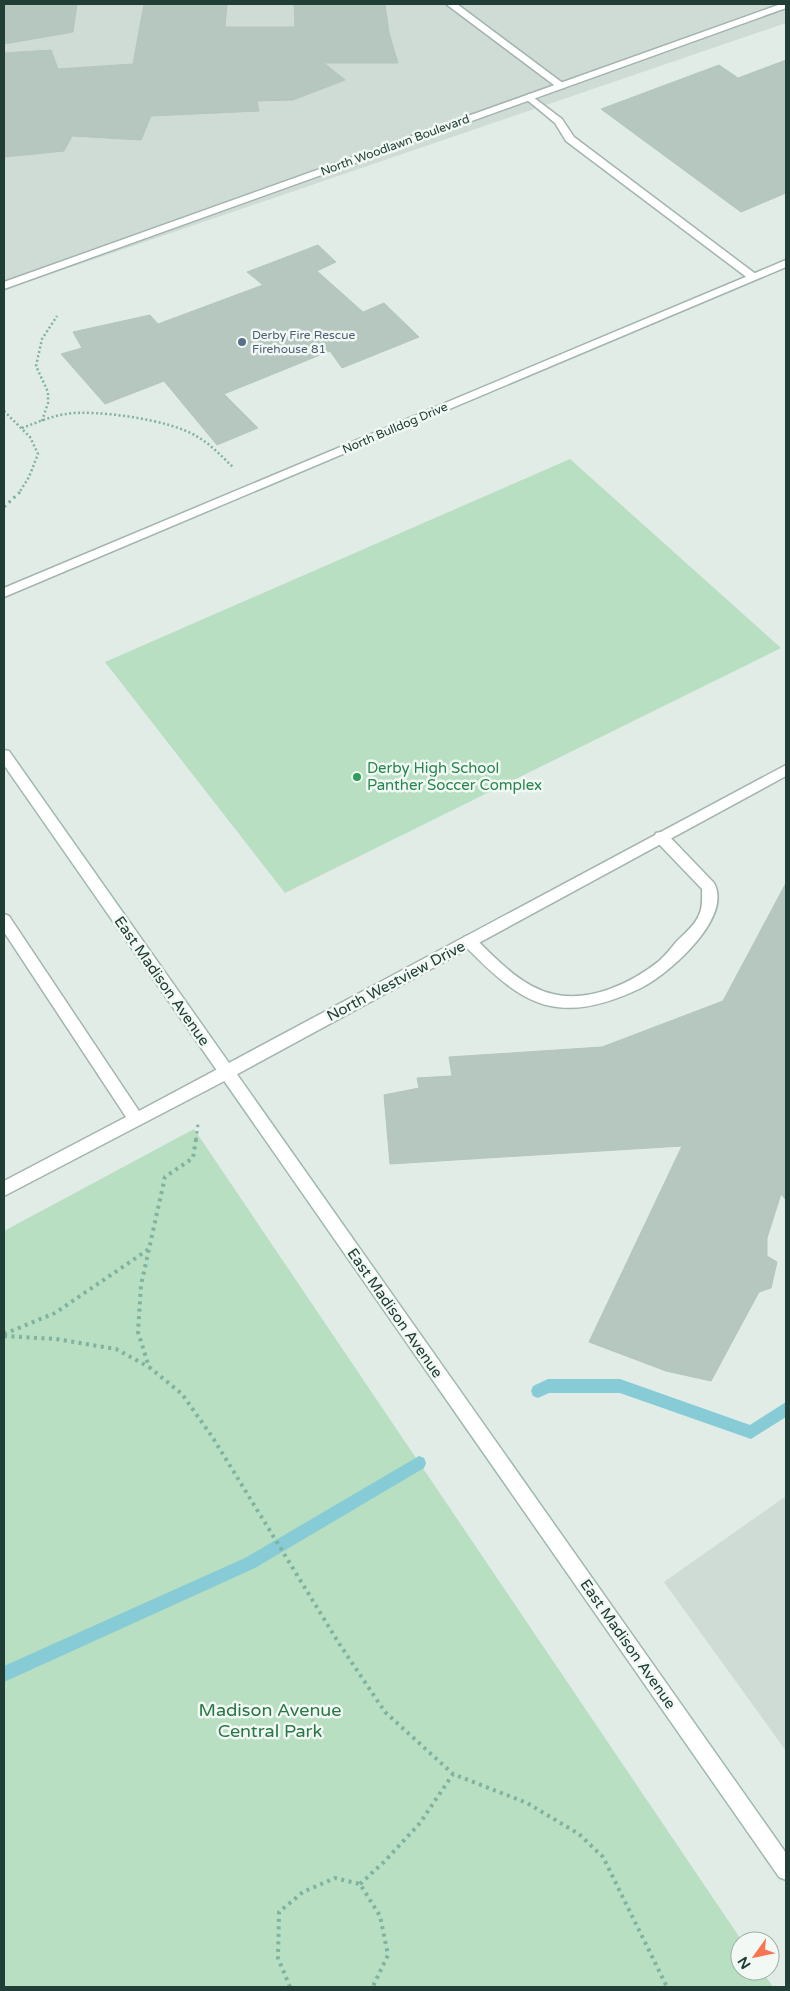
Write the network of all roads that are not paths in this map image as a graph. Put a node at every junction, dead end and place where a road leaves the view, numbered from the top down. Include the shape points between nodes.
1 (451, 4) edge
2 (786, 5) edge
3 (561, 86) junction
4 (529, 97) junction
5 (786, 263) edge
6 (753, 277) junction
7 (4, 286) edge
8 (4, 593) edge
9 (4, 755) edge
10 (786, 770) edge
11 (661, 837) junction
12 (4, 920) edge
13 (469, 941) junction
14 (226, 1072) junction
15 (136, 1120) junction
16 (4, 1189) edge
17 (786, 1870) edge

1 - 3 street
2 - 3 street, North Woodlawn Boulevard
3 - 4 street, North Woodlawn Boulevard
4 - 6 street via 559,121 570,139
4 - 7 street, North Woodlawn Boulevard
5 - 6 street, North Bulldog Drive
6 - 8 street, North Bulldog Drive
9 - 14 street, East Madison Avenue
10 - 11 street, North Westview Drive
11 - 13 street, North Westview Drive
11 - 13 street via 709,887 708,910 697,931 663,967 642,980 612,994 580,1001 542,998 494,966
12 - 15 street
13 - 14 street, North Westview Drive
14 - 15 street, North Westview Drive
14 - 17 street, East Madison Avenue
15 - 16 street, North Westview Drive

